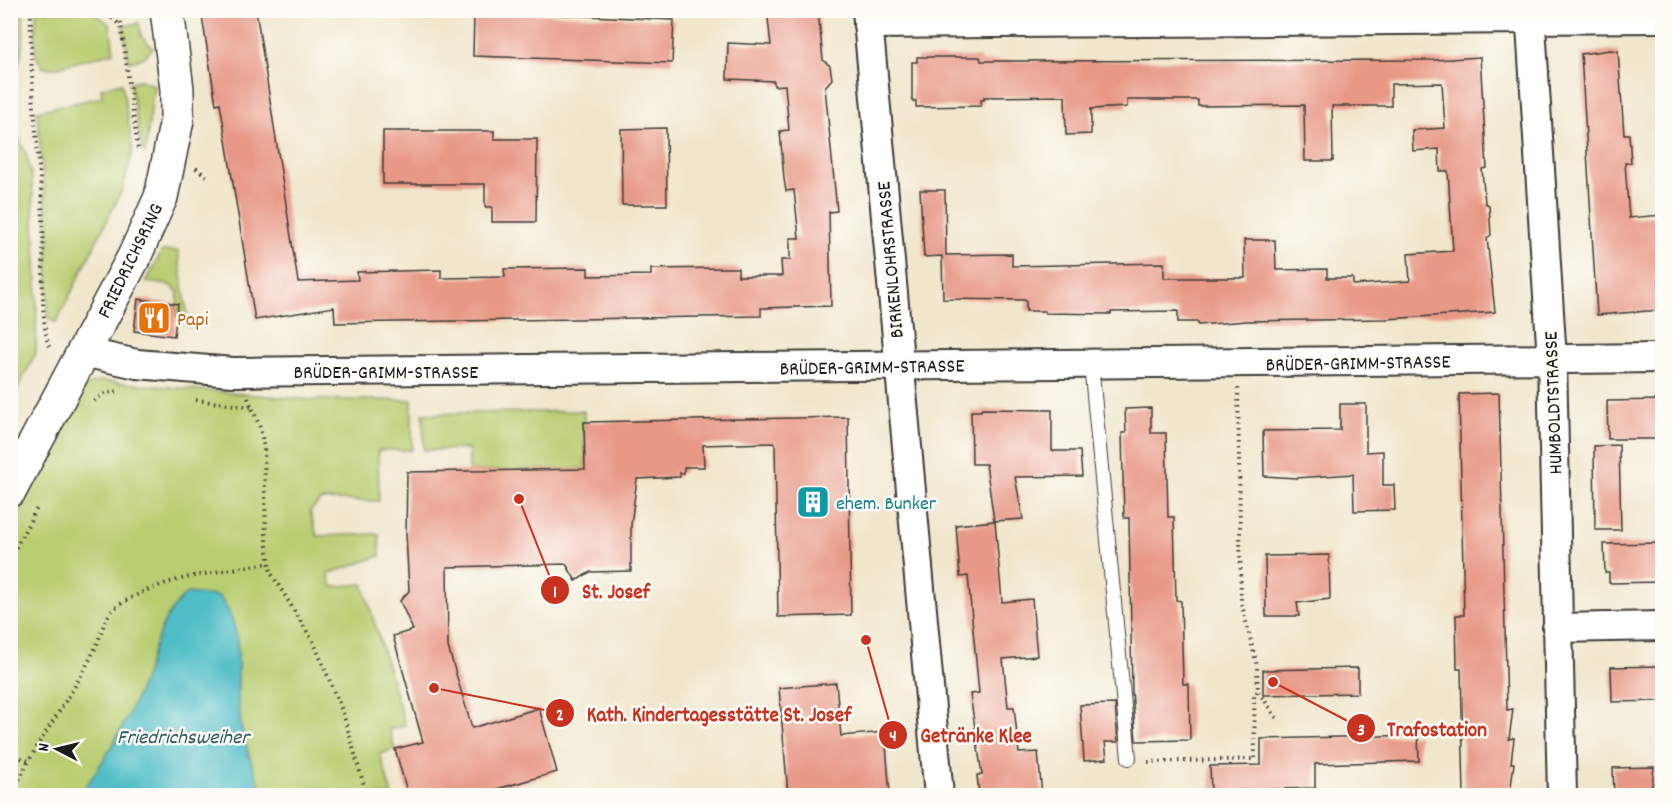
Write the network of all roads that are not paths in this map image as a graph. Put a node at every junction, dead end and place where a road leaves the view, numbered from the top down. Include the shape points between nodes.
1 (167, 10) edge
2 (1530, 15) edge
3 (868, 17) edge
4 (1662, 18) edge
5 (83, 352) junction
6 (1662, 358) edge
7 (1552, 360) junction
8 (1091, 364) junction
9 (898, 366) junction
10 (10, 490) edge
11 (1662, 626) edge
12 (1557, 628) junction
13 (1129, 758) road end
14 (939, 795) edge
15 (1562, 795) edge

1 - 5 street, FRIEDRICHSRING via 177,120 166,178 135,255
2 - 3 street
2 - 4 street
2 - 7 street, HUMBOLDTSTRASSE
3 - 9 street, BIRKENLOHRSTRASSE
5 - 9 street, BRÜDER-GRIMM-STRASSE via 137,364 233,372
5 - 10 street, FRIEDRICHSRING via 77,397
6 - 7 street, BRÜDER-GRIMM-STRASSE
7 - 8 street, BRÜDER-GRIMM-STRASSE
7 - 12 street, HUMBOLDTSTRASSE
8 - 9 street, BRÜDER-GRIMM-STRASSE
8 - 13 lane
9 - 14 street, BIRKENLOHRSTRASSE
11 - 12 street
12 - 15 street, HUMBOLDTSTRASSE

